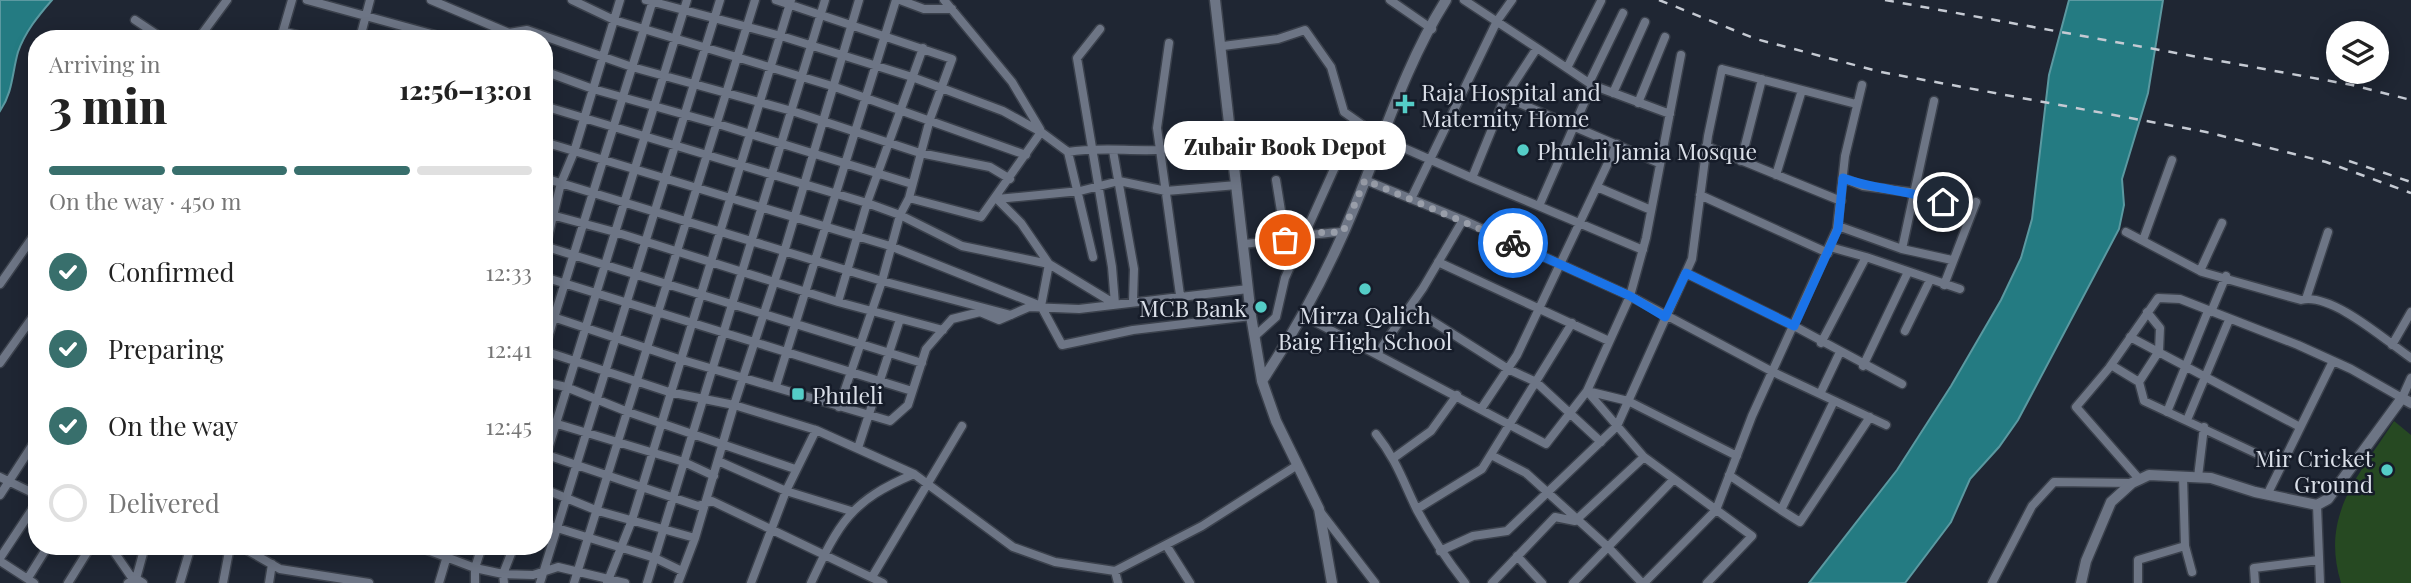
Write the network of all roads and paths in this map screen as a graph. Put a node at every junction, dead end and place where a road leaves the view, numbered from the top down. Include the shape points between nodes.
1 (227, 0) edge
2 (292, 0) edge
3 (307, 0) edge
4 (370, 0) edge
5 (431, 0) edge
6 (572, 0) edge
7 (620, 0) edge
8 (687, 0) edge
9 (720, 0) edge
10 (755, 0) edge
11 (776, 0) edge
12 (825, 0) edge
13 (859, 0) edge
14 (898, 0) edge
15 (944, 0) edge
16 (1216, 0) edge
17 (1390, 0) edge
18 (1446, 0) edge
19 (1464, 0) edge
20 (1512, 0) edge
21 (650, 1) edge
22 (1601, 1) edge
23 (791, 2) edge
24 (952, 9) junction
25 (682, 10) junction
26 (820, 13) junction
27 (1623, 13) dead end
28 (365, 15) junction
29 (714, 18) junction
30 (135, 20) dead end
31 (614, 20) junction
32 (1497, 21) junction
33 (1645, 22) dead end
34 (851, 25) junction
35 (746, 29) junction
36 (1100, 29) dead end
37 (1432, 29) junction
38 (150, 30) edge
39 (205, 30) edge
40 (284, 30) edge
41 (362, 30) edge
42 (418, 30) edge
43 (495, 30) edge
44 (644, 30) junction
45 (884, 34) junction
46 (780, 37) junction
47 (1665, 37) dead end
48 (553, 39) edge
49 (673, 39) junction
50 (1170, 43) dead end
51 (811, 46) junction
52 (1223, 46) junction
53 (923, 48) junction
54 (1537, 48) junction
55 (704, 49) junction
56 (1681, 55) dead end
57 (601, 56) junction
58 (841, 56) junction
59 (737, 58) junction
60 (874, 65) junction
61 (632, 67) junction
62 (1567, 68) junction
63 (771, 69) junction
64 (662, 73) junction
65 (553, 74) edge
66 (912, 77) junction
67 (801, 79) junction
68 (1762, 79) junction
69 (694, 84) junction
70 (1590, 84) junction
71 (1863, 85) dead end
72 (832, 86) junction
73 (943, 88) junction
74 (593, 89) junction
75 (1802, 90) junction
76 (726, 93) junction
77 (1613, 93) junction
78 (622, 97) junction
79 (865, 97) junction
80 (1505, 97) junction
81 (1934, 101) dead end
82 (759, 102) junction
83 (1638, 103) junction
84 (1856, 104) junction
85 (655, 105) junction
86 (553, 109) edge
87 (901, 109) junction
88 (792, 111) junction
89 (1670, 114) junction
90 (685, 116) junction
91 (930, 119) junction
92 (584, 120) junction
93 (822, 121) junction
94 (718, 124) junction
95 (1573, 124) junction
96 (614, 128) junction
97 (854, 132) junction
98 (1041, 132) junction
99 (750, 135) junction
100 (646, 137) junction
101 (1381, 138) junction
102 (1232, 140) junction
103 (890, 142) junction
104 (781, 143) junction
105 (1617, 144) junction
106 (553, 145) edge
107 (676, 145) junction
108 (1706, 146) junction
109 (1343, 147) dead end
110 (1093, 148) junction
111 (1160, 150) junction
112 (1112, 151) junction
113 (574, 152) junction
114 (1068, 152) junction
115 (812, 153) junction
116 (920, 153) junction
117 (709, 154) junction
118 (1026, 155) junction
119 (1431, 159) junction
120 (604, 160) junction
121 (2172, 160) dead end
122 (1741, 161) junction
123 (740, 163) junction
124 (1660, 163) junction
125 (844, 164) junction
126 (636, 168) junction
127 (878, 174) junction
128 (1776, 175) junction
129 (772, 176) junction
130 (666, 177) junction
131 (1472, 178) junction
132 (1843, 178) junction
133 (1010, 179) junction
134 (1276, 180) dead end
135 (1365, 180) junction
136 (553, 181) edge
137 (1119, 181) junction
138 (561, 183) junction
139 (912, 184) junction
140 (803, 185) junction
141 (1099, 185) junction
142 (1237, 185) junction
143 (1597, 187) junction
144 (698, 188) junction
145 (1080, 191) junction
146 (1166, 191) junction
147 (595, 192) junction
148 (1914, 192) junction
149 (836, 194) junction
150 (1700, 195) junction
151 (732, 197) junction
152 (909, 198) junction
153 (997, 199) junction
154 (1411, 199) junction
155 (1841, 201) junction
156 (626, 202) junction
157 (1976, 202) dead end
158 (867, 203) junction
159 (553, 204) edge
160 (1539, 206) junction
161 (762, 207) junction
162 (1651, 210) junction
163 (655, 211) junction
164 (1969, 212) junction
165 (553, 215) edge
166 (900, 215) junction
167 (794, 216) junction
168 (1463, 219) junction
169 (687, 221) junction
170 (584, 223) junction
171 (1580, 223) junction
172 (2222, 223) dead end
173 (826, 225) junction
174 (1838, 226) junction
175 (721, 230) junction
176 (615, 232) junction
177 (1343, 232) junction
178 (2126, 232) dead end
179 (2328, 232) dead end
180 (1305, 233) junction
181 (859, 237) junction
182 (751, 239) junction
183 (1285, 240) junction
184 (2143, 240) junction
185 (645, 242) junction
186 (28, 244) edge
187 (1244, 244) junction
188 (890, 246) junction
189 (785, 249) junction
190 (1902, 249) junction
191 (1643, 250) junction
192 (1829, 250) junction
193 (553, 251) edge
194 (678, 253) junction
195 (574, 255) junction
196 (1093, 257) dead end
197 (1866, 257) junction
198 (817, 260) junction
199 (1952, 260) junction
200 (1438, 262) junction
201 (605, 263) junction
202 (712, 263) junction
203 (1049, 264) junction
204 (1560, 265) junction
205 (1290, 267) junction
206 (848, 269) junction
207 (2200, 271) junction
208 (635, 272) junction
209 (742, 272) junction
210 (1908, 272) junction
211 (1686, 273) junction
212 (2226, 276) junction
213 (553, 280) edge
214 (1930, 280) junction
215 (775, 281) junction
216 (882, 281) junction
217 (0, 284) edge
218 (668, 284) junction
219 (565, 285) junction
220 (1944, 285) junction
221 (1248, 289) junction
222 (1960, 289) dead end
223 (806, 292) junction
224 (701, 294) junction
225 (595, 295) junction
226 (1180, 295) junction
227 (1630, 296) junction
228 (2306, 299) junction
229 (1133, 301) junction
230 (838, 302) junction
231 (626, 303) junction
232 (731, 303) junction
233 (1115, 304) junction
234 (1041, 306) junction
235 (1410, 307) junction
236 (1540, 307) junction
237 (2209, 311) junction
238 (872, 312) junction
239 (2147, 312) junction
240 (2411, 312) edge
241 (764, 314) junction
242 (658, 315) junction
243 (1011, 315) junction
244 (1303, 315) junction
245 (1251, 316) junction
246 (555, 317) junction
247 (1665, 317) junction
248 (900, 319) junction
249 (2229, 320) junction
250 (553, 323) edge
251 (691, 323) junction
252 (1572, 323) junction
253 (28, 324) edge
254 (796, 324) junction
255 (1794, 326) junction
256 (584, 328) junction
257 (943, 330) junction
258 (1905, 331) dead end
259 (722, 334) junction
260 (616, 336) junction
261 (1255, 336) junction
262 (2130, 337) junction
263 (1609, 341) junction
264 (755, 343) junction
265 (860, 343) junction
266 (1821, 343) junction
267 (2392, 345) junction
268 (648, 347) junction
269 (2159, 351) junction
270 (890, 352) junction
271 (1840, 352) junction
272 (787, 353) junction
273 (553, 354) edge
274 (1377, 354) junction
275 (2411, 358) edge
276 (680, 359) junction
277 (574, 360) junction
278 (2333, 361) junction
279 (0, 363) edge
280 (922, 363) junction
281 (2186, 364) junction
282 (2111, 365) junction
283 (1863, 366) junction
284 (712, 368) junction
285 (1508, 369) junction
286 (605, 370) junction
287 (850, 372) junction
288 (1773, 372) junction
289 (2205, 374) junction
290 (743, 377) junction
291 (2411, 378) edge
292 (881, 380) junction
293 (1262, 381) junction
294 (637, 382) junction
295 (1536, 382) junction
296 (2139, 382) junction
297 (553, 384) edge
298 (1902, 384) dead end
299 (776, 386) junction
300 (566, 387) junction
301 (912, 391) junction
302 (1587, 391) junction
303 (669, 392) junction
304 (1820, 394) junction
305 (1457, 396) junction
306 (701, 398) junction
307 (596, 399) junction
308 (2406, 400) edge
309 (1628, 401) junction
310 (1834, 401) junction
311 (734, 405) junction
312 (839, 407) junction
313 (1481, 409) junction
314 (628, 412) junction
315 (2167, 412) junction
316 (1568, 415) junction
317 (869, 416) junction
318 (1870, 417) junction
319 (2187, 420) junction
320 (662, 422) junction
321 (555, 424) junction
322 (1510, 425) junction
323 (1886, 425) dead end
324 (962, 426) dead end
325 (1617, 426) junction
326 (2204, 427) junction
327 (2300, 427) junction
328 (816, 429) junction
329 (553, 431) edge
330 (585, 432) junction
331 (693, 432) junction
332 (1376, 434) dead end
333 (723, 442) junction
334 (1601, 442) junction
335 (618, 443) junction
336 (858, 449) junction
337 (28, 452) edge
338 (651, 453) junction
339 (1490, 455) junction
340 (1737, 456) junction
341 (1395, 457) junction
342 (1644, 457) junction
343 (553, 459) edge
344 (718, 461) junction
345 (684, 462) junction
346 (577, 465) junction
347 (2281, 465) junction
348 (1296, 466) junction
349 (795, 469) junction
350 (914, 474) junction
351 (713, 475) junction
352 (1729, 475) junction
353 (2183, 476) junction
354 (0, 477) edge
355 (608, 477) junction
356 (2198, 477) junction
357 (1674, 479) junction
358 (2136, 481) junction
359 (8, 482) junction
360 (927, 484) junction
361 (640, 487) junction
362 (28, 491) edge
363 (786, 491) junction
364 (553, 492) edge
365 (1547, 492) junction
366 (0, 495) edge
367 (673, 495) junction
368 (2267, 495) junction
369 (567, 497) junction
370 (705, 503) junction
371 (2317, 505) junction
372 (1319, 509) junction
373 (1416, 509) junction
374 (1782, 509) junction
375 (1716, 510) junction
376 (598, 511) junction
377 (851, 511) junction
378 (28, 516) edge
379 (632, 520) junction
380 (1575, 521) junction
381 (553, 526) edge
382 (557, 527) junction
383 (773, 528) junction
384 (662, 529) junction
385 (695, 538) junction
386 (589, 539) junction
387 (553, 540) edge
388 (1166, 545) junction
389 (2185, 546) junction
390 (1608, 547) junction
391 (621, 548) junction
392 (1440, 551) junction
393 (825, 554) junction
394 (44, 555) edge
395 (85, 555) edge
396 (116, 555) edge
397 (143, 555) edge
398 (188, 555) edge
399 (228, 555) edge
400 (256, 555) edge
401 (447, 555) edge
402 (454, 555) edge
403 (479, 555) edge
404 (511, 555) edge
405 (548, 555) edge
406 (1517, 556) junction
407 (655, 558) junction
408 (0, 560) edge
409 (2319, 561) junction
410 (272, 564) junction
411 (475, 568) junction
412 (543, 571) junction
413 (578, 571) junction
414 (682, 571) junction
415 (1115, 571) junction
416 (2192, 572) dead end
417 (872, 577) junction
418 (310, 578) edge
419 (503, 578) edge
420 (608, 580) edge
421 (31, 581) edge
422 (136, 582) edge
423 (350, 582) edge
424 (68, 583) edge
425 (180, 583) edge
426 (223, 583) edge
427 (269, 583) edge
428 (369, 583) edge
429 (439, 583) edge
430 (475, 583) edge
431 (540, 583) edge
432 (574, 583) edge
433 (625, 583) edge
434 (647, 583) edge
435 (678, 583) edge
436 (751, 583) edge
437 (811, 583) edge
438 (883, 583) edge
439 (1118, 583) edge
440 (1190, 583) edge
441 (1332, 583) edge
442 (1375, 583) edge
443 (1465, 583) edge
444 (1492, 583) edge
445 (1542, 583) edge
446 (1573, 583) edge
447 (1643, 583) edge
448 (1707, 583) edge
449 (1992, 583) edge
450 (2081, 583) edge
451 (2138, 583) edge
452 (2255, 583) edge
453 (2320, 583) edge

1 - 39 street
2 - 40 street
3 - 28 street
4 - 28 street
5 - 43 street
6 - 31 street
7 - 31 street
8 - 25 street
9 - 29 street
10 - 35 street
11 - 23 street
12 - 26 street
13 - 34 street
14 - 24 street via 924,9
14 - 45 street
15 - 24 street
16 - 52 street
17 - 37 street
18 - 37 street
19 - 32 street
20 - 32 street
21 - 25 street
21 - 44 street
22 - 62 street
23 - 26 street
23 - 46 street
24 - 98 street via 1012,82
25 - 29 street
25 - 49 street
26 - 34 street
26 - 51 street
27 - 70 street
28 - 41 street
28 - 42 street
29 - 35 street
29 - 55 street
30 - 38 street
31 - 44 street
31 - 57 street
32 - 54 street
32 - 119 street
33 - 77 street
34 - 45 street
34 - 58 street
35 - 46 street
35 - 59 street
36 - 110 street via 1077,58
37 - 101 street
44 - 49 street
44 - 61 street
45 - 53 street
45 - 60 street
46 - 51 street
46 - 63 street
47 - 83 street
48 - 57 street
49 - 55 street
49 - 64 street
50 - 111 street via 1157,128
51 - 58 street
51 - 67 street
52 - 101 street via 1278,39 1305,30 1331,66 1344,112
52 - 102 street
53 - 66 street
53 - 73 street via 952,59
54 - 62 street
54 - 80 street
55 - 59 street
55 - 69 street
56 - 89 street
57 - 61 street
57 - 74 street
58 - 60 street
58 - 72 street
59 - 63 street
59 - 76 street
60 - 66 street
60 - 79 street
61 - 64 street
61 - 78 street
62 - 70 street
63 - 67 street
63 - 82 street
64 - 69 street
64 - 85 street
65 - 74 street
66 - 73 street
66 - 87 street
67 - 72 street
67 - 88 street
68 - 75 street
68 - 108 street via 1722,69
68 - 122 street
69 - 76 street
69 - 90 street
70 - 77 street
70 - 95 street
71 - 84 street
72 - 79 street
72 - 93 street
73 - 91 street
73 - 98 street via 1003,111
74 - 78 street
74 - 92 street
75 - 84 street
75 - 128 street
76 - 82 street
76 - 94 street
77 - 83 street
78 - 85 street
78 - 96 street
79 - 87 street
79 - 97 street
80 - 95 street
80 - 131 street
81 - 148 street
82 - 88 street
82 - 99 street
83 - 89 street
84 - 132 street
85 - 90 street
85 - 100 street
86 - 92 street
87 - 91 street
87 - 103 street
88 - 93 street
88 - 104 street
89 - 124 street
90 - 94 street
90 - 107 street
91 - 116 street
91 - 118 street
92 - 96 street
92 - 113 street
93 - 97 street
93 - 115 street
94 - 99 street
94 - 117 street
95 - 105 street
95 - 160 street
96 - 100 street
96 - 120 street
97 - 103 street
97 - 125 street
98 - 114 street
98 - 118 street
99 - 104 street
99 - 123 street
100 - 107 street
100 - 126 street
101 - 119 street
101 - 135 street
102 - 111 street
102 - 142 street
103 - 116 street
103 - 127 street
104 - 115 street
104 - 129 street
105 - 124 street
105 - 143 street
106 - 113 street
107 - 117 street
107 - 130 street
108 - 122 street
108 - 150 street
109 - 180 street
110 - 112 street
110 - 114 street
110 - 141 street
111 - 112 street
111 - 146 street
112 - 137 street
113 - 120 street
113 - 138 street
114 - 145 street
115 - 125 street
115 - 140 street
116 - 133 street via 990,167
116 - 139 street
117 - 123 street
117 - 144 street
118 - 133 street
119 - 131 street
119 - 154 street
120 - 126 street
120 - 147 street
121 - 184 street
122 - 128 street
123 - 129 street
123 - 151 street
124 - 162 street
125 - 127 street
125 - 149 street
126 - 130 street
126 - 156 street
127 - 139 street
127 - 158 street
128 - 155 street
129 - 140 street
129 - 161 street
130 - 144 street
130 - 163 street
131 - 160 street
132 - 148 street via 1863,186
132 - 155 street
133 - 153 street
134 - 183 street
135 - 154 street
135 - 177 street
136 - 138 street
137 - 141 street
137 - 146 street
137 - 229 street via 1133,269
138 - 147 street
138 - 159 street
139 - 152 street
140 - 149 street
140 - 167 street
141 - 145 street
141 - 233 street
142 - 146 street
142 - 187 street
143 - 162 street
143 - 171 street
144 - 151 street
144 - 169 street
145 - 153 street
145 - 196 street
146 - 226 street
147 - 156 street
147 - 170 street
148 - 164 street
148 - 190 street
149 - 158 street
149 - 173 street
150 - 192 street
150 - 211 street
151 - 161 street
151 - 175 street
152 - 153 street via 981,218
152 - 166 street
153 - 203 street via 1021,223
154 - 168 street
155 - 174 street
156 - 163 street
156 - 176 street
157 - 164 street
158 - 166 street
158 - 181 street
160 - 171 street
161 - 167 street
161 - 182 street
162 - 191 street
163 - 169 street
163 - 185 street
164 - 199 street
165 - 170 street
166 - 188 street
166 - 203 street via 962,246
167 - 173 street
167 - 189 street
168 - 200 street
168 - 204 street
169 - 175 street
169 - 194 street
170 - 176 street
170 - 195 street
171 - 191 street
171 - 204 street
172 - 207 street
173 - 181 street
173 - 198 street
174 - 190 street
174 - 192 street
175 - 182 street
175 - 202 street
176 - 185 street
176 - 201 street
177 - 180 street
177 - 244 street
178 - 184 street
179 - 228 street
180 - 183 street
180 - 205 street
181 - 188 street
181 - 206 street
182 - 189 street
182 - 209 street
183 - 187 street
183 - 205 street
184 - 207 street
185 - 194 street
185 - 208 street
186 - 217 street
187 - 221 street
188 - 216 street
188 - 234 street
189 - 198 street
189 - 215 street
190 - 199 street
191 - 227 street
192 - 197 street
192 - 255 street
193 - 195 street
194 - 202 street
194 - 218 street
195 - 201 street
195 - 219 street
197 - 210 street
197 - 266 street
198 - 206 street
198 - 223 street
199 - 220 street
200 - 235 street
200 - 236 street
201 - 208 street
201 - 225 street
202 - 209 street
202 - 224 street
203 - 233 street
203 - 234 street
204 - 227 street
204 - 236 street
205 - 261 street via 1276,317
206 - 216 street
206 - 230 street
207 - 212 street
208 - 218 street
208 - 231 street
209 - 215 street
209 - 232 street
210 - 214 street
210 - 283 street
211 - 247 street
211 - 255 street
212 - 228 street
212 - 237 street
213 - 219 street
214 - 220 street
214 - 258 street
215 - 223 street
215 - 241 street
216 - 238 street
216 - 243 street
218 - 224 street
218 - 242 street
219 - 225 street
219 - 246 street
220 - 222 street
221 - 226 street
221 - 245 street
223 - 230 street
223 - 254 street
224 - 232 street
224 - 251 street
225 - 231 street
225 - 256 street
226 - 229 street
227 - 247 street
227 - 263 street
228 - 267 street via 2334,305
229 - 233 street
230 - 238 street
231 - 242 street
231 - 260 street
232 - 241 street
232 - 259 street
233 - 234 street via 1079,309
234 - 243 street
234 - 245 street via 1062,345 1133,330
235 - 274 street
235 - 285 street
236 - 252 street
236 - 285 street
237 - 239 street via 2169,296 2158,298
237 - 249 street
237 - 281 street
238 - 248 street
238 - 265 street
239 - 262 street
239 - 269 street via 2160,328
240 - 267 street
241 - 254 street
241 - 264 street
242 - 251 street
242 - 268 street
243 - 257 street via 999,320 980,312 952,319
244 - 274 street
244 - 293 street
245 - 261 street
246 - 250 street
246 - 256 street
247 - 288 street
247 - 309 street
248 - 257 street
248 - 270 street
249 - 278 street
249 - 289 street
251 - 259 street
251 - 276 street
252 - 263 street
252 - 295 street
253 - 279 street
254 - 265 street
254 - 272 street
255 - 266 street
255 - 288 street
256 - 260 street
256 - 277 street
257 - 280 street via 926,349
259 - 264 street
259 - 284 street
260 - 268 street
260 - 286 street
261 - 293 street
262 - 269 street
262 - 282 street
263 - 302 street
264 - 272 street
264 - 290 street
265 - 270 street
265 - 287 street
266 - 271 street
267 - 275 street
268 - 276 street
268 - 294 street
269 - 281 street
269 - 296 street
270 - 280 street
270 - 292 street
271 - 283 street
271 - 304 street
272 - 287 street
272 - 299 street
273 - 277 street
274 - 305 street
276 - 284 street
276 - 303 street
277 - 286 street
277 - 300 street
278 - 308 street
278 - 327 street
280 - 301 street
281 - 289 street
281 - 315 street
282 - 296 street
282 - 358 street via 2076,407
283 - 298 street
284 - 290 street
284 - 306 street
285 - 295 street
285 - 313 street
286 - 294 street
286 - 307 street
287 - 292 street
287 - 312 street
288 - 304 street
288 - 340 street
289 - 319 street
289 - 327 street
290 - 299 street
290 - 311 street
291 - 308 street
292 - 301 street
292 - 317 street
293 - 348 street
294 - 303 street
294 - 314 street
295 - 316 street
295 - 322 street
296 - 315 street via 2144,401
297 - 300 street
299 - 312 street
300 - 307 street
300 - 321 street
301 - 317 street via 908,405 890,421
302 - 309 street
302 - 316 street
302 - 325 street
303 - 306 street
303 - 320 street
304 - 310 street
305 - 313 street
305 - 341 street via 1432,430
306 - 311 street
306 - 331 street
307 - 314 street
307 - 330 street
308 - 371 street via 2329,499
309 - 325 street
309 - 340 street
310 - 318 street
310 - 374 street
311 - 328 street
311 - 333 street
312 - 317 street
313 - 322 street
314 - 320 street
314 - 335 street
315 - 319 street
316 - 322 street via 1546,444
316 - 334 street
317 - 336 street
318 - 323 street
318 - 374 street via 1800,522
319 - 326 street
320 - 331 street
320 - 338 street
321 - 329 street
321 - 330 street
322 - 339 street
324 - 360 street
325 - 334 street
325 - 342 street
326 - 347 street
326 - 356 street
327 - 347 street
328 - 336 street
328 - 349 street
330 - 335 street
330 - 346 street
331 - 333 street
331 - 345 street
332 - 341 street
333 - 344 street
333 - 349 street
334 - 365 street
335 - 338 street
335 - 355 street
336 - 350 street
337 - 359 street
338 - 345 street
338 - 361 street
339 - 365 street via 1525,473
339 - 373 street via 1482,468
340 - 352 street
341 - 373 street
342 - 357 street
342 - 380 street
343 - 346 street
344 - 351 street
344 - 363 street
345 - 351 street
345 - 367 street
346 - 355 street
346 - 369 street
347 - 368 street
348 - 372 street
348 - 388 street
349 - 363 street
350 - 360 street
350 - 377 street
351 - 370 street
352 - 374 street
352 - 375 street
353 - 356 street
353 - 358 street via 2149,475
353 - 389 street
354 - 359 street
355 - 361 street
355 - 376 street
356 - 368 street
357 - 375 street
357 - 390 street
358 - 449 street via 2054,482 2032,506
358 - 450 street via 2111,502
359 - 362 street
359 - 366 street
360 - 415 street via 1013,547 1055,562
360 - 417 street
361 - 367 street
361 - 379 street
363 - 377 street
363 - 383 street
364 - 369 street
365 - 380 street
365 - 392 street via 1507,531 1473,536
367 - 370 street via 698,506
367 - 384 street
368 - 371 street
369 - 376 street
369 - 382 street
370 - 383 street
370 - 385 street
371 - 409 street
372 - 441 street
372 - 442 street
373 - 392 street
375 - 447 street
375 - 448 street via 1752,536
376 - 379 street
376 - 386 street
377 - 393 street
378 - 408 street
379 - 384 street
379 - 391 street
380 - 390 street
380 - 406 street via 1555,517
381 - 382 street
382 - 386 street
382 - 387 street
383 - 393 street
383 - 436 street
384 - 385 street
384 - 407 street
385 - 414 street
386 - 391 street
386 - 413 street
388 - 415 street
388 - 440 street
389 - 416 street
389 - 451 street via 2138,560
390 - 446 street
390 - 447 street
391 - 407 street
391 - 420 street
392 - 443 street
393 - 417 street
393 - 437 street
394 - 421 street
395 - 424 street
396 - 422 street
397 - 422 street
398 - 425 street
399 - 426 street
400 - 410 street
401 - 429 street
402 - 411 street
403 - 411 street
404 - 419 street
405 - 412 street
406 - 444 street
406 - 445 street
407 - 414 street
407 - 434 street
408 - 421 street
409 - 452 street via 2254,568
409 - 453 street
410 - 418 street
410 - 427 street
411 - 419 street
411 - 430 street
412 - 413 street via 558,567
412 - 419 street
412 - 431 street
413 - 420 street
413 - 432 street
414 - 435 street
415 - 439 street
417 - 438 street
418 - 423 street
420 - 433 street
423 - 428 street

